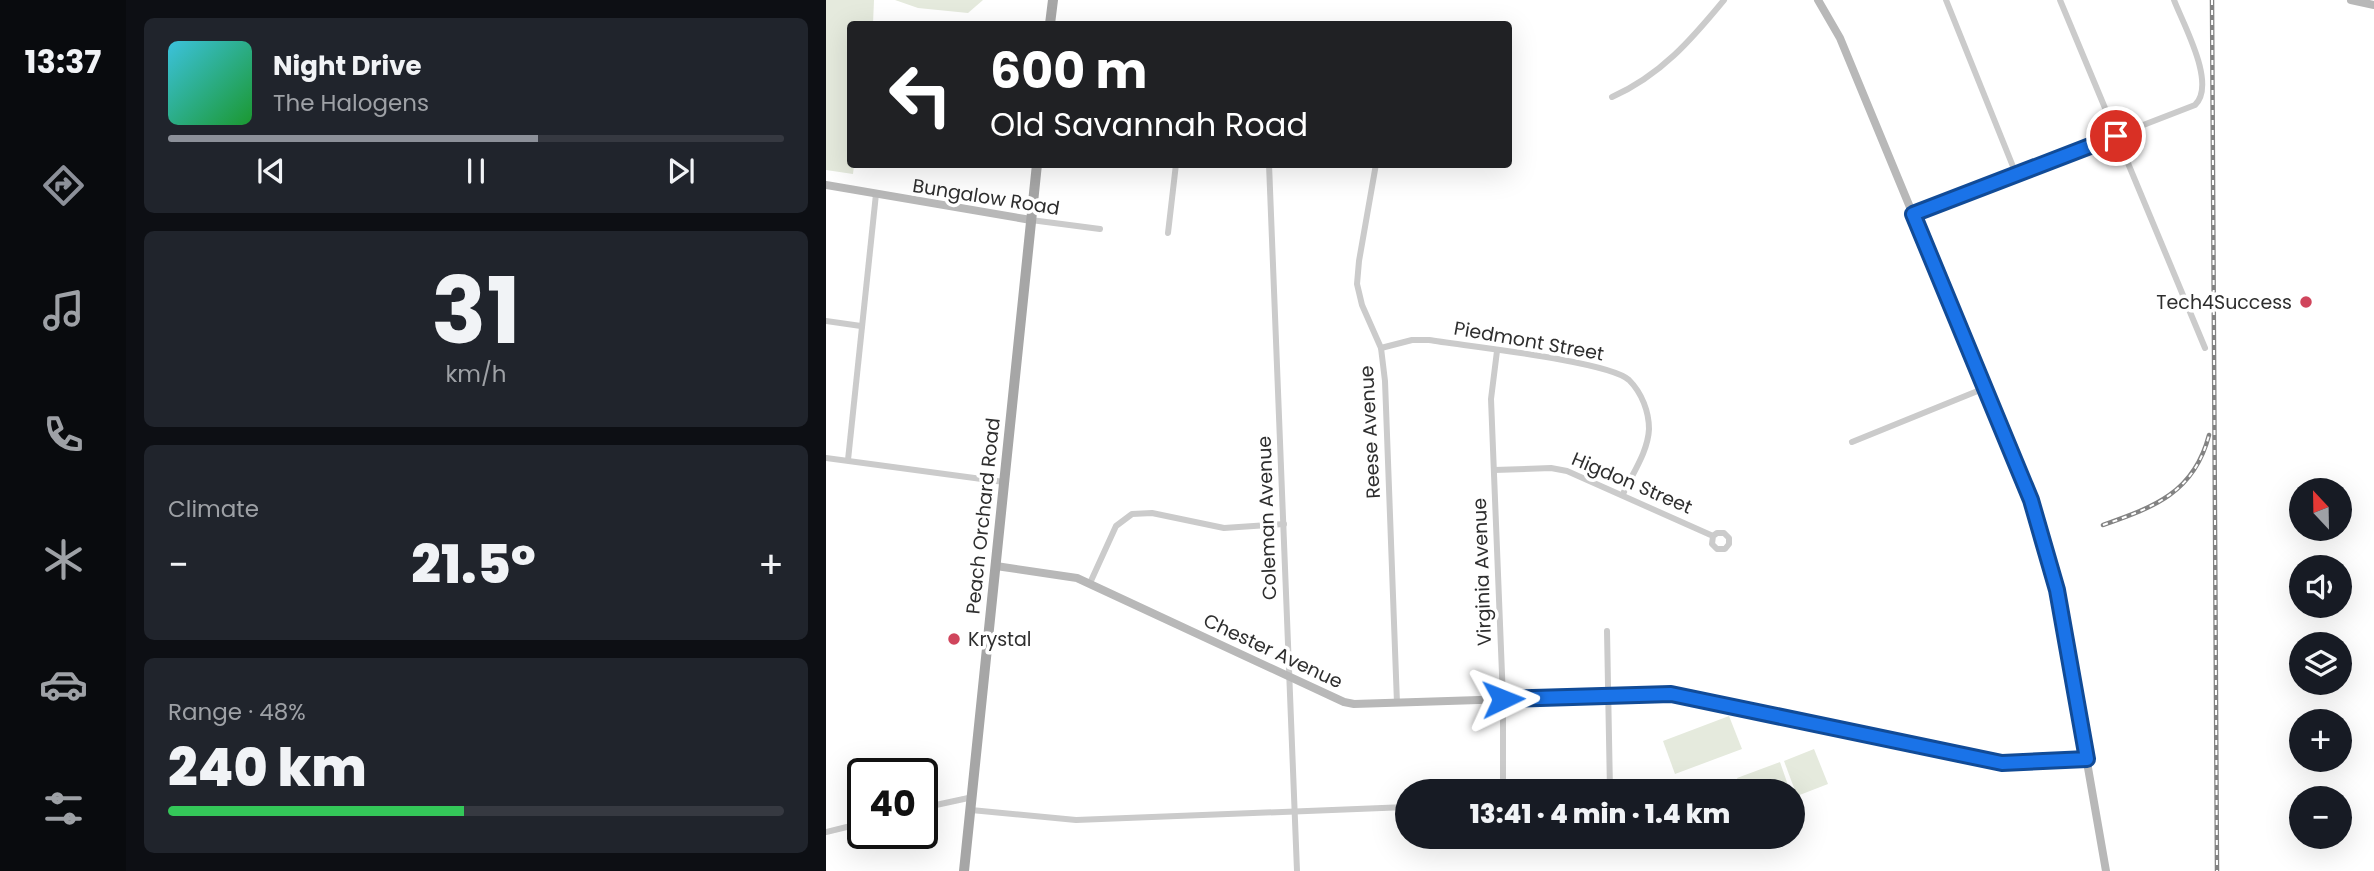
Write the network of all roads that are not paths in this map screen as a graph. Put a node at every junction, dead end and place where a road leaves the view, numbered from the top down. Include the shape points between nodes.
1 (1053, 0) edge
2 (1724, 0) edge
3 (1820, 0) edge
4 (1946, 0) edge
5 (2060, 0) edge
6 (2174, 0) edge
7 (2351, 0) edge
8 (2374, 5) edge
9 (1051, 21) edge
10 (1612, 97) dead end
11 (2116, 136) junction
12 (1037, 168) edge
13 (1176, 168) edge
14 (1269, 168) edge
15 (1375, 168) edge
16 (2016, 174) junction
17 (826, 185) edge
18 (876, 194) junction
19 (1913, 214) junction
20 (1031, 220) junction
21 (1100, 229) dead end
22 (1168, 233) dead end
23 (826, 321) edge
24 (861, 326) junction
25 (1381, 348) junction
26 (2205, 348) dead end
27 (1497, 351) junction
28 (1985, 388) junction
29 (1852, 442) dead end
30 (826, 458) edge
31 (848, 460) junction
32 (1494, 470) junction
33 (1004, 482) junction
34 (1623, 494) junction
35 (1284, 524) junction
36 (1713, 536) dead end
37 (996, 566) junction
38 (1090, 583) junction
39 (1607, 631) dead end
40 (1288, 677) junction
41 (1607, 695) junction
42 (1503, 699) junction
43 (1396, 704) junction
44 (2087, 759) junction
45 (1503, 779) edge
46 (1610, 779) edge
47 (973, 797) junction
48 (938, 805) edge
49 (1395, 808) edge
50 (971, 810) junction
51 (1294, 813) junction
52 (847, 827) edge
53 (826, 832) edge
54 (964, 871) edge
55 (1297, 871) edge
56 (2106, 871) edge

1 - 9 main road
2 - 10 street via 1666,64 1645,81
3 - 19 street
4 - 16 street
5 - 11 street
6 - 11 street via 2202,73 2202,95 2195,105
7 - 8 street
11 - 16 street
11 - 26 street
12 - 20 main road, Peach Orchard Road
13 - 22 street
14 - 35 street, Coleman Avenue
15 - 25 street, Reese Avenue via 1357,284
16 - 19 street
17 - 18 street, Bungalow Road
18 - 20 street, Bungalow Road
18 - 24 street
19 - 28 street
20 - 21 street, Bungalow Road
20 - 33 main road, Peach Orchard Road
23 - 24 street
24 - 31 street
25 - 27 street, Piedmont Street via 1422,340
25 - 43 street, Reese Avenue
27 - 32 street, Virginia Avenue via 1491,399
27 - 34 street, Piedmont Street via 1606,369 1629,380 1645,404 1649,427 1645,448
28 - 29 street
28 - 44 street via 2031,500 2051,566
30 - 31 street
31 - 33 street
32 - 34 street, Higdon Street via 1559,469
32 - 42 street, Virginia Avenue
33 - 37 main road, Peach Orchard Road
34 - 36 street, Higdon Street
35 - 38 street via 1224,528 1152,513 1132,514 1116,526
35 - 40 street, Coleman Avenue
37 - 38 street, Chester Avenue via 1061,574
37 - 47 main road, Peach Orchard Road
38 - 40 street, Chester Avenue
39 - 41 street
40 - 43 street, Chester Avenue via 1345,702
40 - 51 street, Coleman Avenue
41 - 42 street, Chester Avenue
41 - 44 street, Chester Avenue via 1671,694 2002,763
41 - 46 street
42 - 43 street, Chester Avenue
42 - 45 street, Virginia Avenue
44 - 56 street
47 - 48 street
47 - 50 main road, Peach Orchard Road
49 - 51 street
50 - 51 street via 1076,820
50 - 54 main road, Peach Orchard Road
51 - 55 street, Coleman Avenue
52 - 53 street

